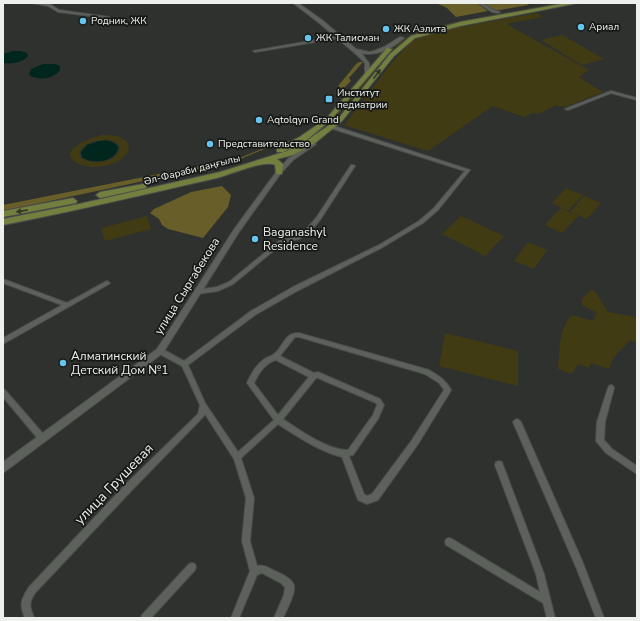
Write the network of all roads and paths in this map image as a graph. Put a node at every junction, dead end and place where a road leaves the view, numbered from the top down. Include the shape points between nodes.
1 (34, 3) edge
2 (295, 3) edge
3 (479, 3) edge
4 (575, 3) edge
5 (550, 5) edge
6 (495, 13) junction
7 (107, 17) dead end
8 (339, 37) junction
9 (402, 38) junction
10 (353, 48) junction
11 (254, 51) dead end
12 (367, 74) junction
13 (637, 99) edge
14 (567, 109) dead end
15 (332, 127) junction
16 (268, 161) junction
17 (353, 166) dead end
18 (279, 172) junction
19 (3, 214) edge
20 (3, 222) edge
21 (3, 281) edge
22 (107, 283) dead end
23 (197, 292) junction
24 (67, 305) junction
25 (3, 341) edge
26 (160, 351) junction
27 (276, 357) junction
28 (184, 364) junction
29 (314, 376) junction
30 (611, 388) dead end
31 (3, 392) edge
32 (203, 405) junction
33 (278, 420) junction
34 (517, 422) dead end
35 (42, 438) junction
36 (345, 455) junction
37 (237, 456) junction
38 (499, 465) dead end
39 (3, 468) edge
40 (637, 470) edge
41 (449, 542) dead end
42 (192, 567) dead end
43 (254, 571) junction
44 (546, 600) junction
45 (30, 618) edge
46 (145, 618) edge
47 (235, 618) edge
48 (278, 618) edge
49 (551, 618) edge
50 (600, 618) edge

1 - 7 street via 48,5 58,11
2 - 8 street
3 - 6 street
4 - 5 main road
5 - 6 main road, Әл-Фараби даңғылы
15 -> 5 main road, Әл-Фараби даңғылы via 348,111 392,55 413,37
6 - 9 main road, Әл-Фараби даңғылы via 434,25
8 - 10 street
8 - 11 street
9 - 10 street via 382,51 374,53 361,52
9 - 12 main road, Әл-Фараби даңғылы via 385,52
10 - 12 street via 367,63
12 -> 19 main road, Әл-Фараби даңғылы via 337,111 314,131 290,146 251,160 83,199
13 - 14 street via 611,92
15 - 16 main road, Әл-Фараби даңғылы via 299,149
15 - 18 street, улица Сыргабекова via 291,159
15 - 28 street via 468,170 436,210 421,222 381,246 253,313
16 - 18 main road via 279,164
16 - 20 main road, Әл-Фараби даңғылы via 133,195
17 - 23 street via 306,233 281,242 232,283 218,289
18 - 23 street, улица Сыргабекова
21 - 24 street
22 - 24 street
23 - 26 street, улица Сыргабекова
24 - 25 street
26 - 28 street
26 - 35 street, улица Сыргабекова
27 - 29 street
27 - 33 street via 270,358 255,372 250,383
27 - 36 street via 291,337 299,334 427,372 441,381 448,390 415,442 375,497 367,500 361,497
28 - 32 street
29 - 33 street
29 - 36 street via 318,375 378,401 381,405 376,417 350,453
30 - 40 street via 601,422 600,441 609,451
31 - 35 street
32 - 37 street
32 - 45 street, улица Грушевая via 201,414 32,590 26,599 25,609
33 - 36 street via 311,440
33 - 37 street
34 - 50 street
35 - 39 street, улица Сыргабекова
37 - 43 street via 250,498 246,541
38 - 44 street via 540,574
41 - 44 street
42 - 46 street
43 - 47 street
43 - 48 street via 262,569 284,580 290,586
44 - 49 street

